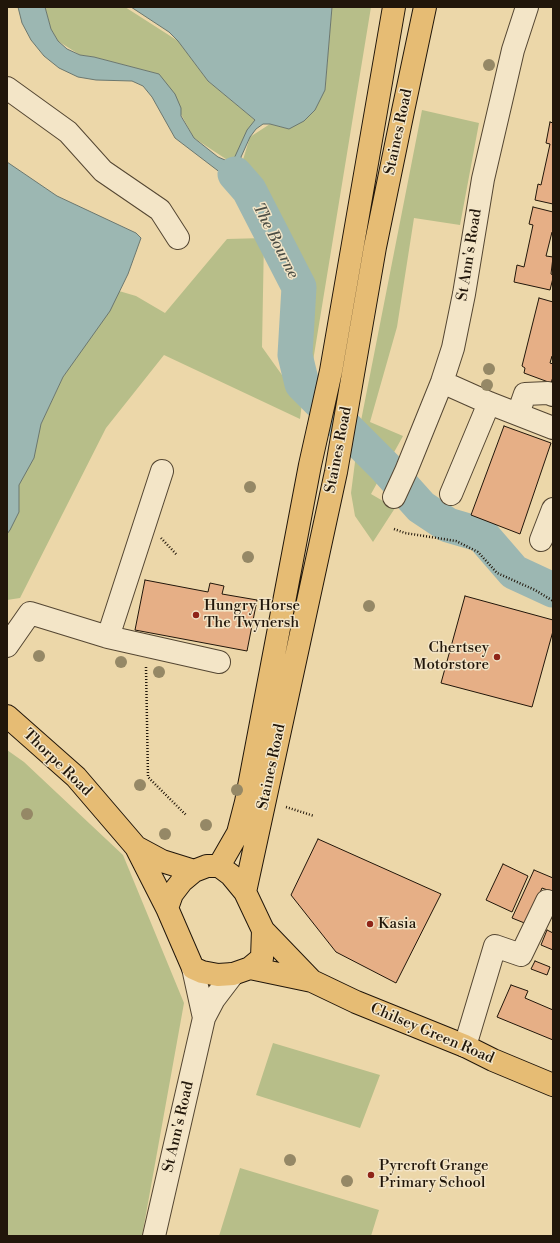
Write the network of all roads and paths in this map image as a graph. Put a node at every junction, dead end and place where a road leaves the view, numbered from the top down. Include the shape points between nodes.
1 (394, 7) edge
2 (425, 7) edge
3 (527, 7) edge
4 (7, 88) edge
5 (178, 238) dead end
6 (442, 382) junction
7 (553, 395) edge
8 (489, 403) junction
9 (518, 414) junction
10 (553, 428) edge
11 (162, 471) dead end
12 (451, 494) dead end
13 (394, 497) dead end
14 (553, 508) edge
15 (325, 522) junction
16 (394, 529) dead end
17 (541, 540) dead end
18 (287, 586) junction
19 (553, 601) edge
20 (108, 637) junction
21 (7, 646) edge
22 (145, 646) junction
23 (219, 662) dead end
24 (7, 716) edge
25 (286, 807) dead end
26 (186, 815) dead end
27 (314, 816) dead end
28 (136, 847) junction
29 (219, 866) junction
30 (194, 871) junction
31 (245, 892) junction
32 (546, 901) dead end
33 (167, 908) junction
34 (263, 930) junction
35 (193, 968) junction
36 (242, 971) junction
37 (312, 981) junction
38 (204, 1018) junction
39 (466, 1046) junction
40 (553, 1085) edge
41 (154, 1236) edge

1 - 18 main road, Staines Road via 331,371
2 - 15 main road, Staines Road via 375,247
3 - 6 street, St Ann's Road via 513,50 483,179 463,302 453,348
4 - 5 street via 68,132 103,171 160,210
6 - 8 street
6 - 13 street, St Ann's Road
7 - 9 street via 525,394
8 - 9 street
8 - 12 street
9 - 10 street
11 - 20 street
14 - 17 street
15 - 18 main road via 305,529
15 - 31 main road, Staines Road
16 - 19 path via 456,541 478,552 497,573
18 - 29 main road, Staines Road via 246,802 238,833
20 - 21 street via 30,613
20 - 22 street
22 - 23 street
22 - 26 path via 148,776
24 - 28 main road, Thorpe Road via 76,777
25 - 27 path
28 - 30 main road, Thorpe Road via 162,861
28 - 33 main road, Thorpe Road
29 - 30 main road via 207,866
29 - 31 main road via 231,875
30 - 33 main road via 172,894
31 - 34 main road
32 - 39 street via 521,955 496,946
33 - 35 main road
34 - 36 main road via 262,958
34 - 37 main road, Chilsey Green Road
35 - 36 main road via 218,975
35 - 38 street, St Ann's Road
36 - 37 main road, Chilsey Green Road
36 - 38 street, St Ann's Road via 214,999
37 - 39 main road, Chilsey Green Road via 356,1002
38 - 41 street, St Ann's Road
39 - 40 main road, Chilsey Green Road

